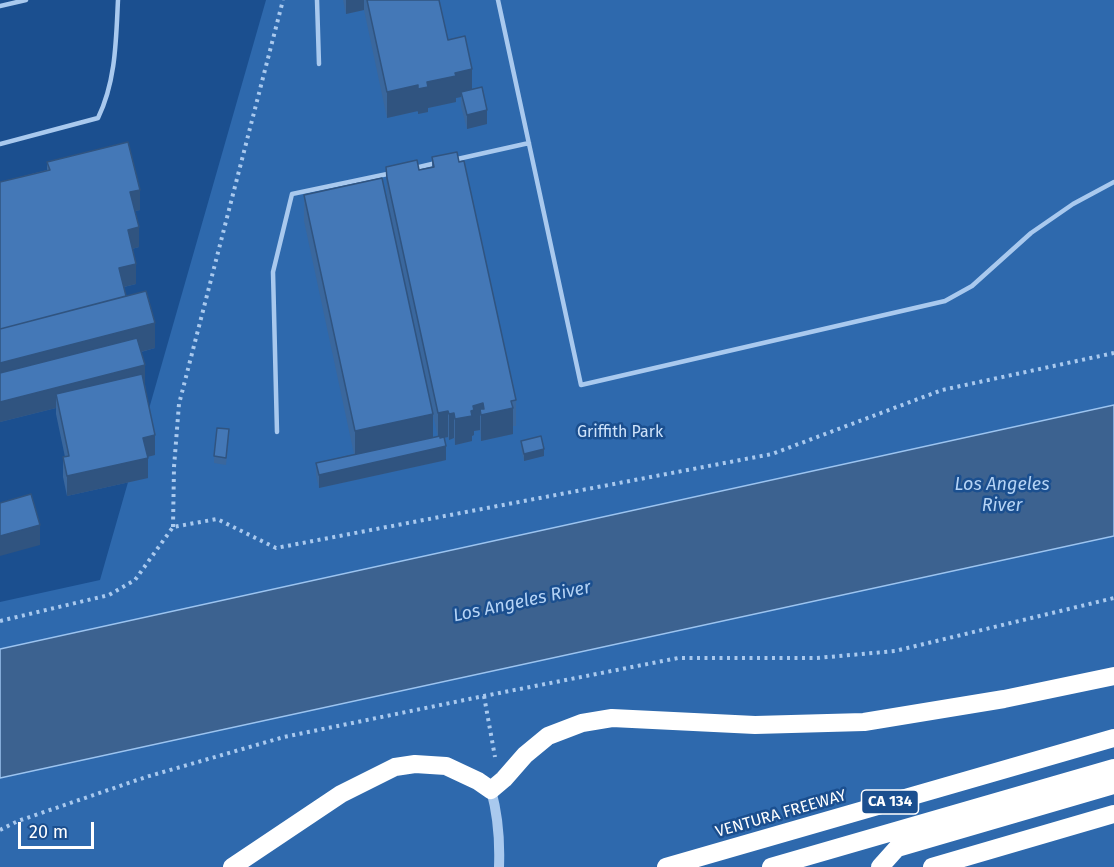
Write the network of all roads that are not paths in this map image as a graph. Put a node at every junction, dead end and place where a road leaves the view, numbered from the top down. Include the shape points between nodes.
1 (26, 0) edge
2 (118, 0) edge
3 (316, 0) edge
4 (498, 0) edge
5 (0, 6) edge
6 (319, 64) dead end
7 (529, 143) junction
8 (0, 144) edge
9 (450, 160) edge
10 (439, 163) edge
11 (405, 170) edge
12 (394, 172) edge
13 (1114, 183) edge
14 (277, 432) dead end
15 (1114, 676) edge
16 (1114, 738) edge
17 (1114, 768) edge
18 (1114, 785) edge
19 (495, 786) junction
20 (1114, 814) edge
21 (232, 867) edge
22 (499, 867) edge
23 (666, 867) edge
24 (771, 867) edge
25 (880, 867) edge
26 (932, 867) edge

1 - 5 lane
2 - 8 lane via 114,65 98,118
3 - 6 lane
4 - 7 lane
7 - 9 lane
7 - 13 lane via 580,385 945,301 972,286 1031,233 1073,204
10 - 11 lane
12 - 14 lane via 292,194 273,272
15 - 19 highway via 864,722 755,725 612,718 582,723 548,736
16 - 23 highway, VENTURA FREEWAY / CA 134
17 - 24 highway
18 - 25 highway via 897,848
19 - 21 highway via 446,766 395,767 341,794
19 - 22 street
20 - 26 highway

